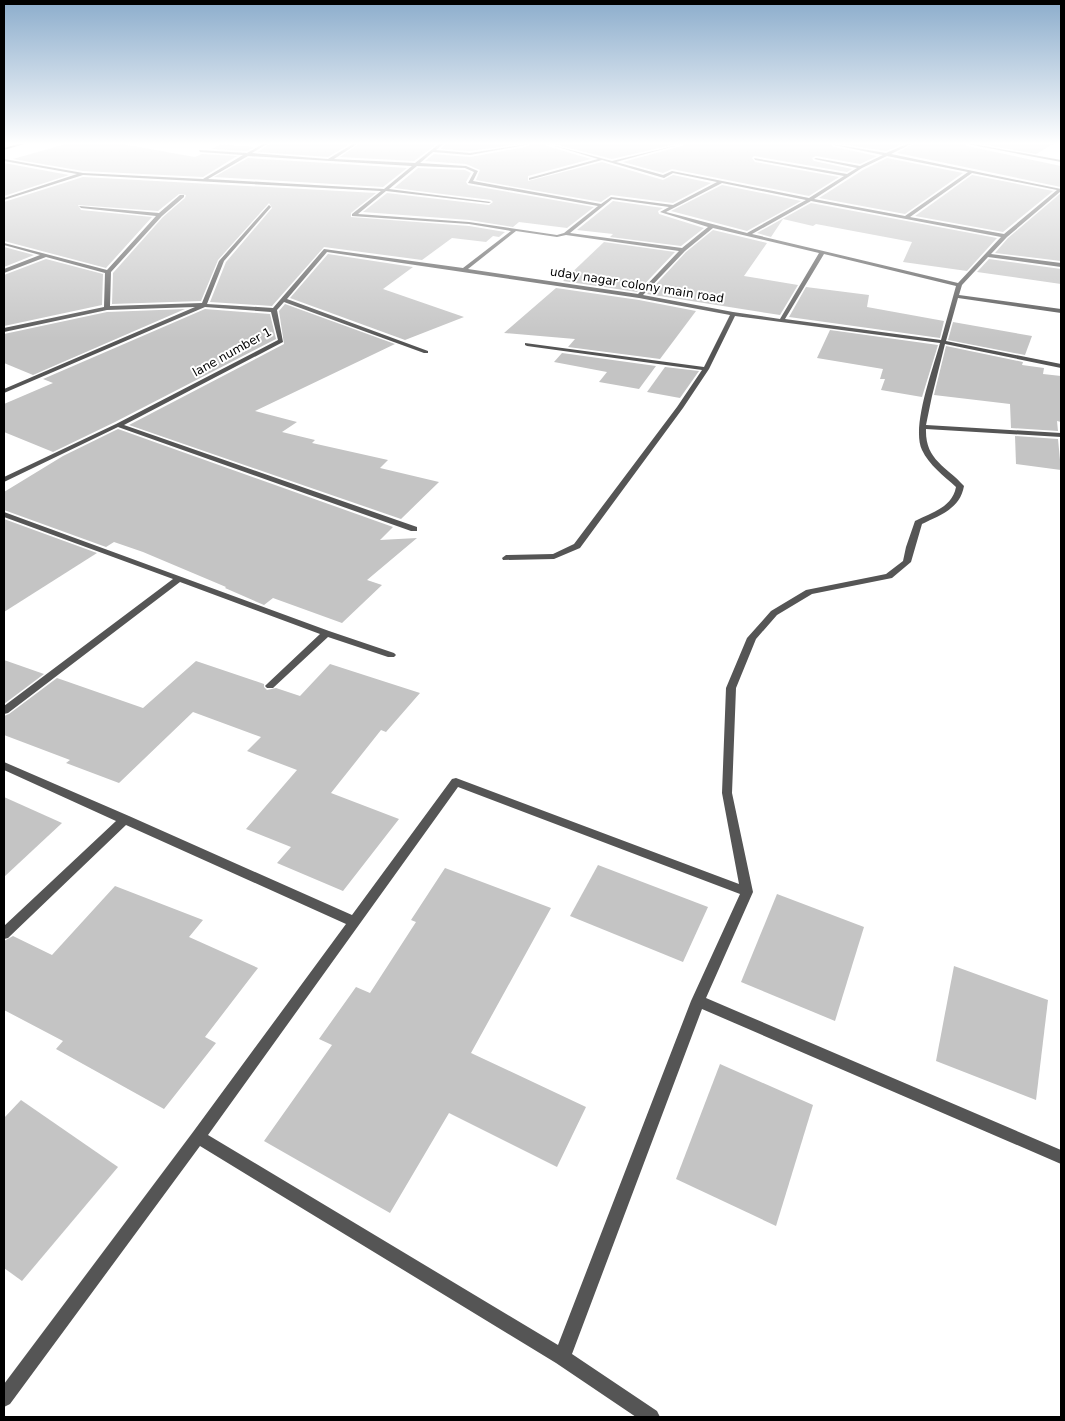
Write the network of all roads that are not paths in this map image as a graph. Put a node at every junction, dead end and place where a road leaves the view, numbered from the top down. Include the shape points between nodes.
1 (114, 210) edge
2 (165, 210) edge
3 (265, 210) edge
4 (360, 210) edge
5 (595, 210) edge
6 (665, 210) edge
7 (791, 210) edge
8 (865, 210) edge
9 (917, 210) edge
10 (1036, 210) edge
11 (160, 215) junction
12 (906, 218) junction
13 (712, 226) junction
14 (515, 230) junction
15 (566, 234) junction
16 (748, 234) junction
17 (1005, 236) junction
18 (4, 244) edge
19 (682, 250) junction
20 (822, 253) junction
21 (46, 255) junction
22 (988, 255) junction
23 (1061, 265) edge
24 (464, 270) junction
25 (4, 271) edge
26 (108, 272) junction
27 (959, 285) junction
28 (639, 296) junction
29 (955, 296) junction
30 (284, 300) junction
31 (204, 305) junction
32 (107, 308) junction
33 (274, 310) junction
34 (1061, 311) edge
35 (732, 314) junction
36 (782, 320) junction
37 (4, 330) edge
38 (943, 342) junction
39 (527, 344) dead end
40 (426, 352) dead end
41 (1061, 366) edge
42 (706, 369) junction
43 (4, 392) edge
44 (118, 425) junction
45 (922, 427) junction
46 (1061, 435) edge
47 (4, 480) edge
48 (4, 514) edge
49 (414, 528) dead end
50 (506, 558) dead end
51 (179, 579) junction
52 (326, 633) junction
53 (391, 655) dead end
54 (270, 686) dead end
55 (4, 711) edge
56 (4, 766) edge
57 (125, 819) junction
58 (747, 892) junction
59 (354, 922) junction
60 (4, 934) edge
61 (698, 1001) junction
62 (198, 1137) junction
63 (1061, 1157) edge
64 (562, 1357) junction
65 (4, 1398) edge
66 (651, 1417) edge

1 - 11 street
2 - 11 street
3 - 31 street via 222,261
4 - 14 street via 354,215 469,223
5 - 15 street
6 - 13 street via 662,212
7 - 16 street
8 - 12 street
9 - 12 street
10 - 17 street
11 - 26 street
12 - 17 street
13 - 16 street
13 - 19 street
14 - 15 street via 557,236
14 - 24 street
15 - 19 street
16 - 20 street
17 - 22 street
18 - 21 street
19 - 28 street
20 - 27 street
20 - 36 street
21 - 25 street
21 - 26 street
22 - 23 street
22 - 27 street
24 - 28 street, uday nagar colony main road
24 - 30 street, uday nagar colony main road via 326,250
26 - 32 street
27 - 29 street
28 - 35 street, uday nagar colony main road
29 - 34 street
29 - 38 street
30 - 33 street, uday nagar colony main road
30 - 40 street
31 - 32 street, lane number 1
31 - 33 street, lane number 1
31 - 43 street
32 - 37 street, lane number 1
33 - 44 street, lane number 1 via 281,342
35 - 36 street
35 - 42 street, uday nagar colony main road
36 - 38 street
38 - 41 street
38 - 45 street
39 - 42 street
42 - 50 street, uday nagar colony main road via 577,546 554,556
44 - 47 street, lane number 1
44 - 49 street
45 - 46 street
45 - 58 street via 923,446 960,486 960,497 953,506 918,523 907,562 889,576 809,592 774,613 752,638 731,688 727,793
48 - 51 street
51 - 52 street
51 - 55 street
52 - 53 street
52 - 54 street
56 - 57 street
57 - 59 street
57 - 60 street
58 - 59 street via 456,782
58 - 61 street
59 - 62 street
61 - 63 street
61 - 64 street
62 - 64 street
62 - 65 street
64 - 66 street

